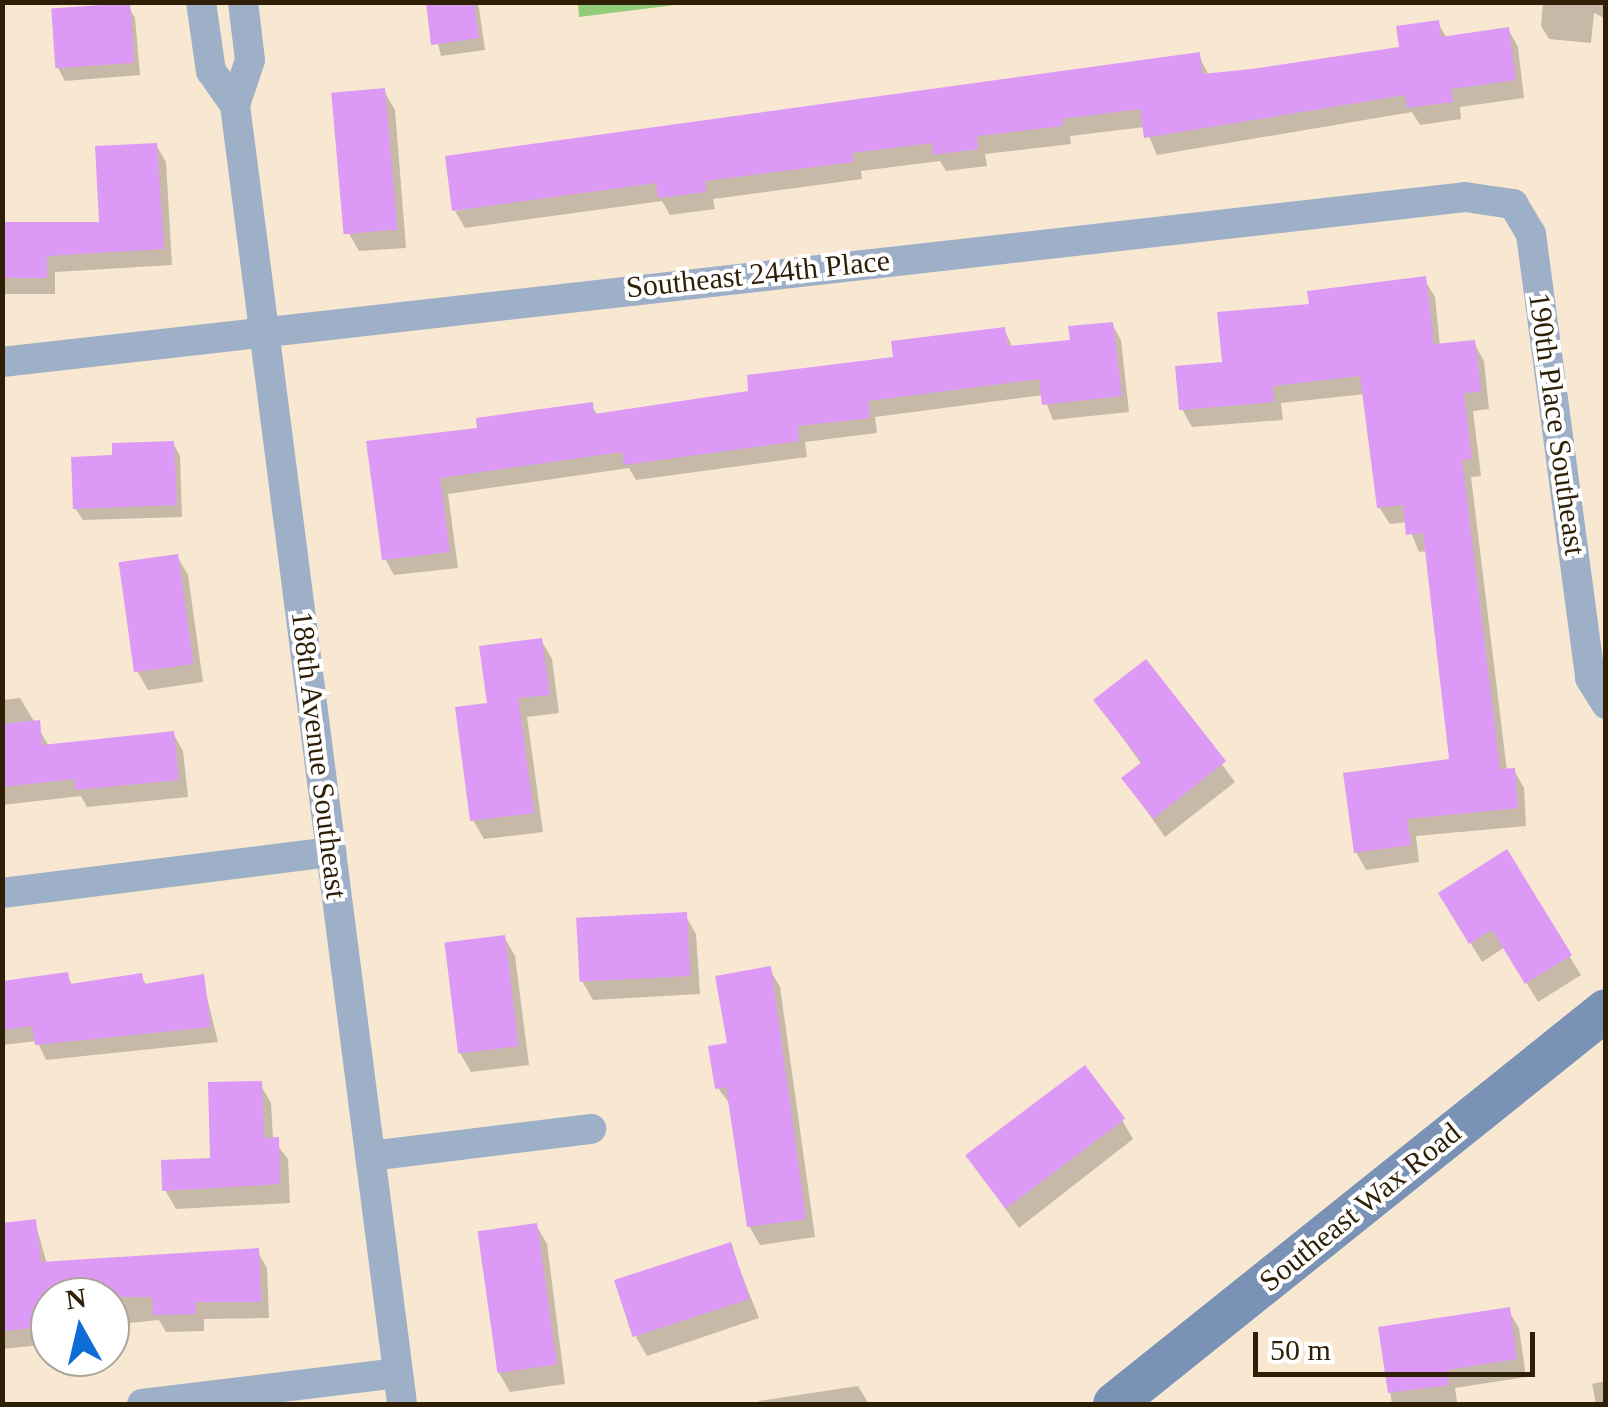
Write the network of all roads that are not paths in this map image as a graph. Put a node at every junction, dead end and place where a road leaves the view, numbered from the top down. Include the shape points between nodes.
1 (201, 2) edge
2 (243, 2) edge
3 (235, 105) junction
4 (1514, 204) joint
5 (264, 328) junction
6 (2, 362) edge
7 (1606, 704) edge
8 (331, 852) junction
9 (2, 893) edge
10 (1606, 1010) edge
11 (591, 1129) dead end
12 (370, 1156) junction
13 (398, 1374) junction
14 (142, 1404) edge
15 (402, 1404) edge
16 (1114, 1404) edge

1 - 3 street, 188th Avenue Southeast via 211,71
2 - 3 street, 188th Avenue Southeast via 250,60
3 - 5 street, 188th Avenue Southeast
4 - 5 street, Southeast 244th Place via 1465,197
4 - 7 street, 190th Place Southeast via 1532,234 1590,678
5 - 6 street, Southeast 244th Place
5 - 8 street, 188th Avenue Southeast
8 - 9 street
8 - 12 street, 188th Avenue Southeast
10 - 16 street, Southeast Wax Road
11 - 12 street
12 - 13 street, 188th Avenue Southeast
13 - 14 street
13 - 15 street, 188th Avenue Southeast

